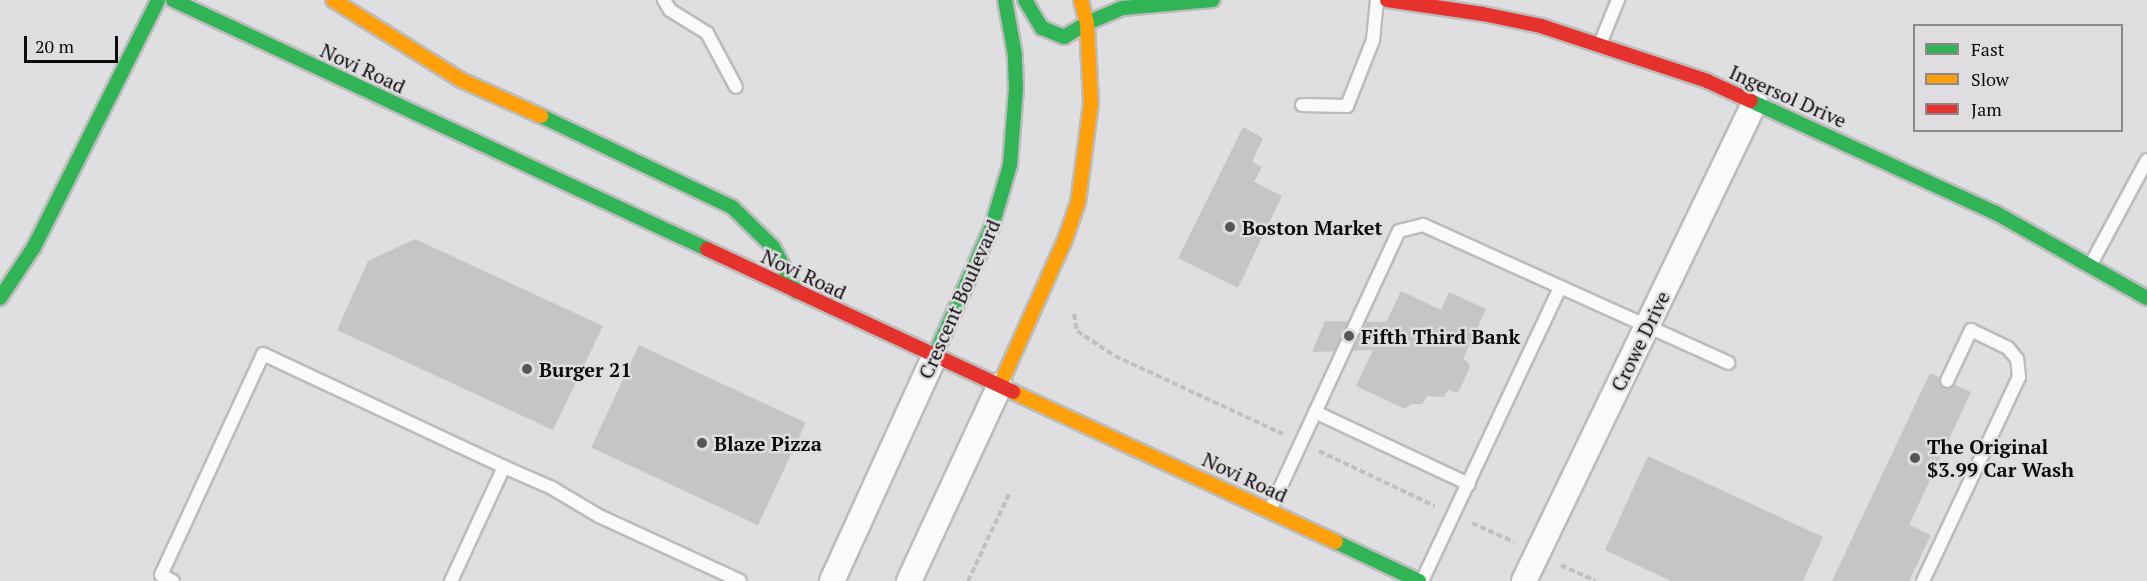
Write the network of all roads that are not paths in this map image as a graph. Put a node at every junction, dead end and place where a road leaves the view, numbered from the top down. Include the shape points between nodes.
1 (158, 0) edge
2 (173, 0) edge
3 (333, 0) edge
4 (664, 0) edge
5 (1005, 0) edge
6 (1025, 0) edge
7 (1081, 0) edge
8 (1213, 0) edge
9 (1377, 0) edge
10 (1387, 0) edge
11 (1618, 0) edge
12 (1087, 23) junction
13 (1600, 44) junction
14 (736, 87) dead end
15 (1755, 102) junction
16 (1302, 105) dead end
17 (2147, 160) edge
18 (2090, 266) junction
19 (1560, 288) junction
20 (797, 292) junction
21 (0, 298) edge
22 (2147, 298) edge
23 (1646, 328) junction
24 (934, 357) junction
25 (1728, 363) dead end
26 (1947, 381) dead end
27 (1000, 385) junction
28 (1315, 412) junction
29 (504, 467) junction
30 (1469, 484) junction
31 (1270, 511) junction
32 (173, 581) edge
33 (451, 581) edge
34 (740, 581) edge
35 (832, 581) edge
36 (909, 581) edge
37 (1421, 581) edge
38 (1524, 581) edge
39 (1923, 581) edge

1 - 21 main road via 34,247
2 - 20 main road, Novi Road
3 - 20 main road via 461,80 732,207 773,247
4 - 14 lane via 670,10 707,33
5 - 24 main road, Crescent Boulevard via 1016,77 1010,165 992,226
6 - 12 main road via 1042,28 1064,37
7 - 12 main road
8 - 12 main road via 1123,8
9 - 16 lane via 1373,40 1347,106
10 - 13 main road, Ingersol Drive via 1483,14
11 - 13 lane
12 - 27 main road via 1091,103 1078,203
13 - 15 main road, Ingersol Drive
15 - 18 main road, Ingersol Drive via 1996,213
15 - 23 street, Crowe Drive
17 - 18 lane
18 - 22 main road, Ingersol Drive
19 - 23 lane
19 - 28 lane via 1423,225 1399,231
19 - 30 lane
20 - 24 main road, Novi Road
23 - 25 lane
23 - 38 street, Crowe Drive
24 - 27 main road, Novi Road
24 - 35 street, Crescent Boulevard
26 - 39 lane via 1971,330 2008,348 2017,359 2019,377
27 - 31 main road, Novi Road
27 - 36 street
28 - 30 lane
28 - 31 lane
29 - 32 lane via 263,354 161,575
29 - 33 lane
29 - 34 lane
30 - 37 lane
31 - 37 main road, Novi Road

